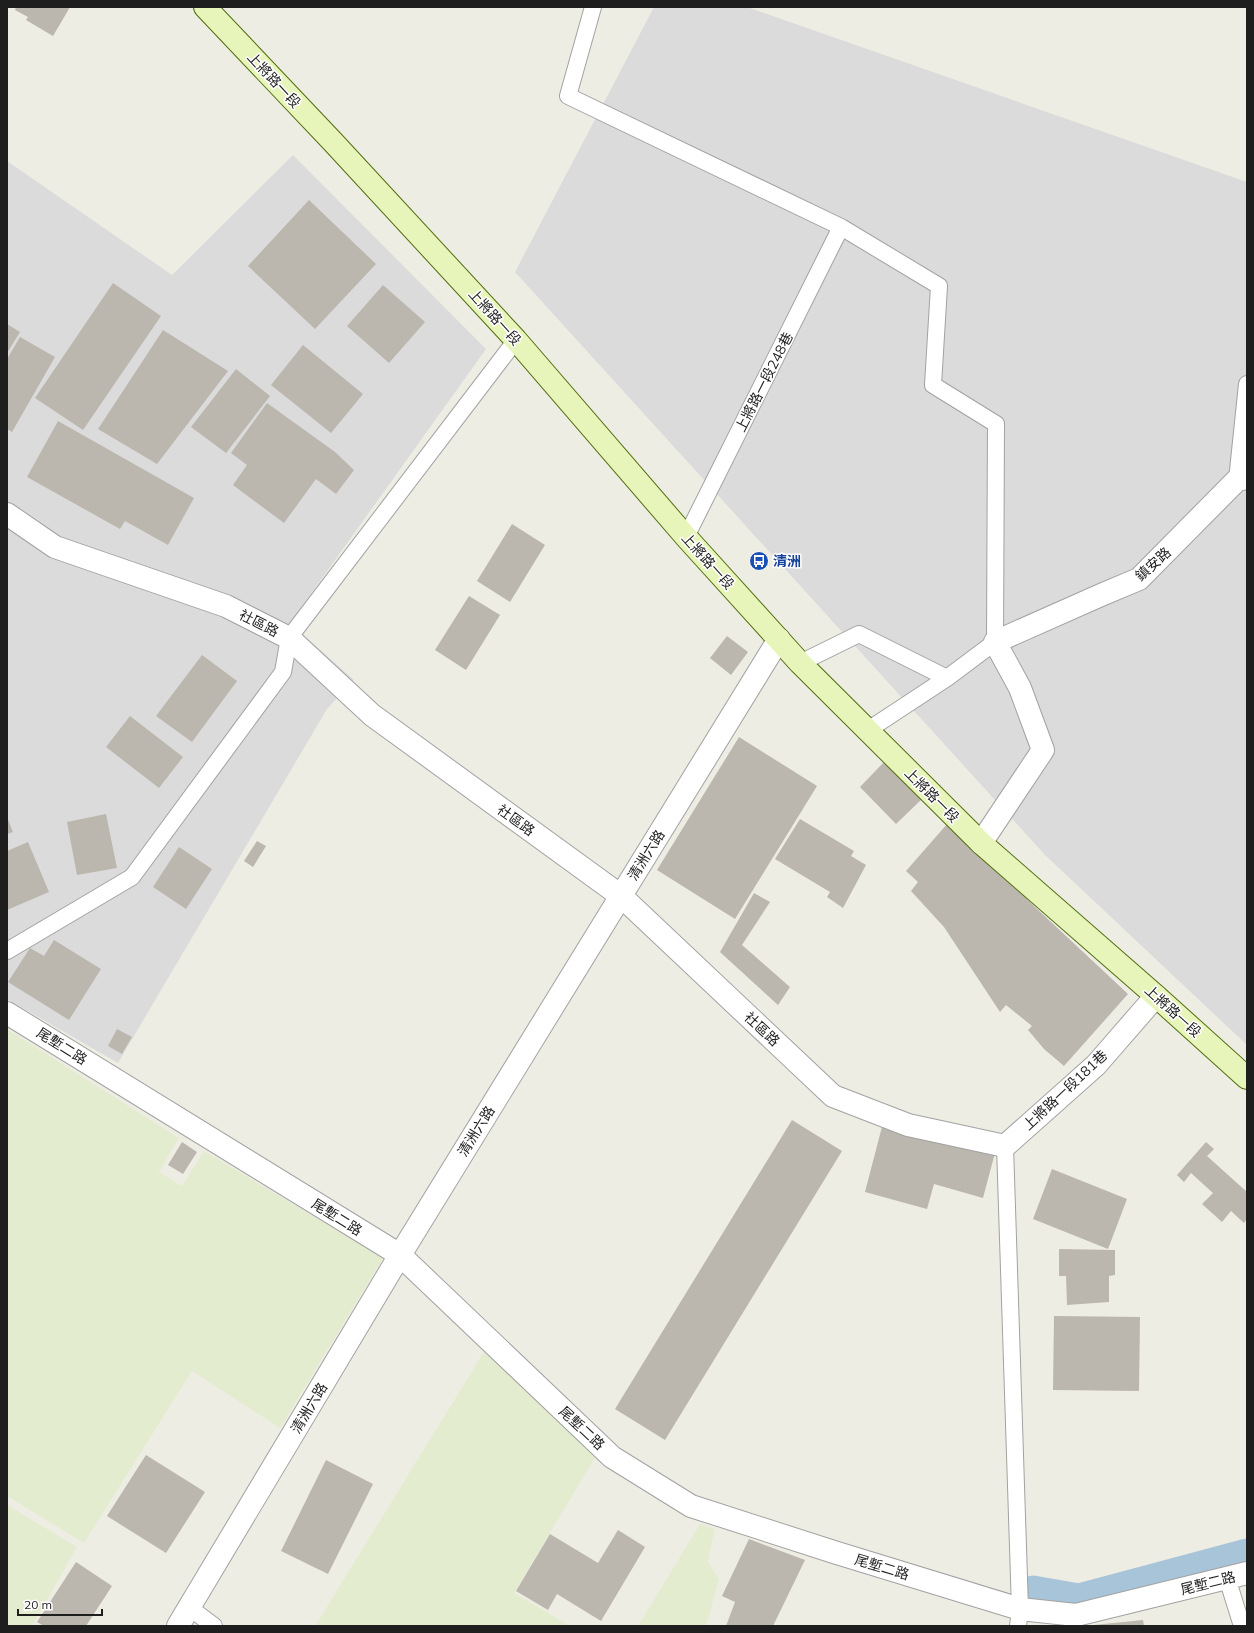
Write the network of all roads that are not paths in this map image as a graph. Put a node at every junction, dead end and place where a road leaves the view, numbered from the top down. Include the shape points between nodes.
1 (206, 7) edge
2 (592, 7) edge
3 (841, 227) junction
4 (516, 340) junction
5 (1247, 384) edge
6 (1242, 479) edge
7 (7, 514) edge
8 (686, 537) junction
9 (289, 638) junction
10 (779, 639) junction
11 (995, 642) junction
12 (800, 663) junction
13 (947, 678) junction
14 (868, 730) junction
15 (981, 843) junction
16 (621, 896) junction
17 (7, 951) edge
18 (1156, 996) junction
19 (7, 1013) edge
20 (1247, 1078) edge
21 (1005, 1146) junction
22 (400, 1255) junction
23 (1237, 1576) edge
24 (190, 1608) junction
25 (1019, 1618) edge
26 (178, 1626) edge
27 (214, 1626) edge
28 (1242, 1626) edge

1 - 4 main road, 上將路一段
2 - 3 lane via 568,96
3 - 8 lane, 上將路一段248巷
3 - 11 lane via 939,286 933,385 996,424
4 - 8 main road, 上將路一段
4 - 9 lane
5 - 6 lane
6 - 11 street, 鎮安路 via 1139,580
7 - 9 street, 社區路 via 55,547 226,606
8 - 10 main road, 上將路一段
9 - 16 street, 社區路 via 372,715
9 - 17 lane via 283,672 132,877
10 - 12 main road, 上將路一段
10 - 16 street, 清洲六路
11 - 13 lane
11 - 15 street via 1020,688 1043,750
12 - 13 lane via 859,634
12 - 14 main road, 上將路一段
13 - 14 lane
14 - 15 main road, 上將路一段
15 - 18 main road, 上將路一段
16 - 21 street, 社區路 via 833,1096 908,1125
16 - 22 street, 清洲六路
18 - 20 main road, 上將路一段
18 - 21 street, 上將路一段181巷 via 1096,1065
19 - 22 street, 尾塹二路
21 - 25 lane
22 - 24 street, 清洲六路
22 - 25 street, 尾塹二路 via 612,1457 691,1506 844,1556
23 - 25 street, 尾塹二路 via 1076,1615
23 - 28 lane
24 - 26 street, 清洲六路
24 - 27 lane

